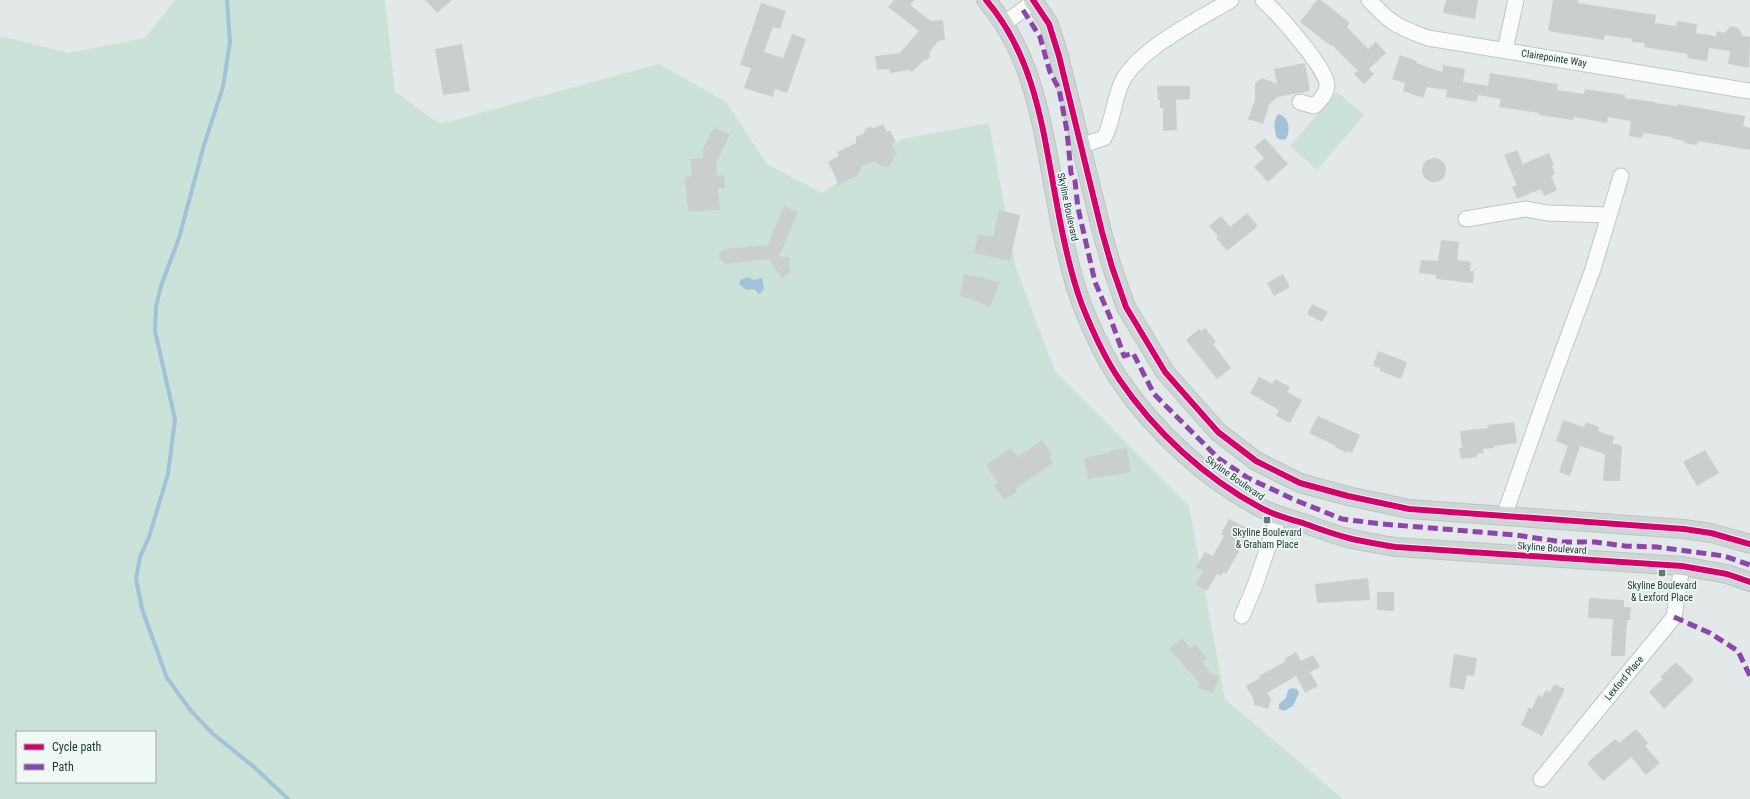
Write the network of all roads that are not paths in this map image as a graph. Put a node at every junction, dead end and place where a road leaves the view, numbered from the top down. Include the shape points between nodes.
1 (1034, 0) edge
2 (1231, 0) edge
3 (1263, 0) edge
4 (1370, 0) edge
5 (1516, 0) edge
6 (991, 3) edge
7 (1005, 23) junction
8 (1505, 50) junction
9 (1750, 90) edge
10 (1300, 102) dead end
11 (1080, 146) junction
12 (1621, 176) dead end
13 (1609, 215) junction
14 (1466, 219) dead end
15 (1279, 516) junction
16 (1504, 516) junction
17 (1750, 544) edge
18 (1682, 566) junction
19 (1750, 582) edge
20 (1242, 616) dead end
21 (1541, 779) dead end

1 - 7 street
1 - 11 main road via 1049,24
2 - 11 street via 1150,49 1124,79 1115,98 1110,126 1104,138
3 - 10 street via 1277,13 1322,69 1327,86 1322,99 1314,106
4 - 8 street, Clairepointe Way via 1386,18 1402,29 1428,38
5 - 8 street
6 - 7 main road, Skyline Boulevard
7 - 15 main road, Skyline Boulevard via 1026,65 1033,89 1073,277 1082,306 1118,377 1143,411 1207,473 1261,508
8 - 9 street, Clairepointe Way
11 - 16 main road via 1112,267 1126,307 1165,372 1218,432 1256,461 1300,483 1409,509
12 - 13 street
13 - 14 street via 1547,213 1526,209
13 - 16 street via 1593,268
15 - 18 main road, Skyline Boulevard via 1351,539 1396,547
15 - 20 street
16 - 17 main road via 1684,529 1711,533
18 - 19 main road, Skyline Boulevard via 1727,574
18 - 21 street, Lexford Place via 1674,617

